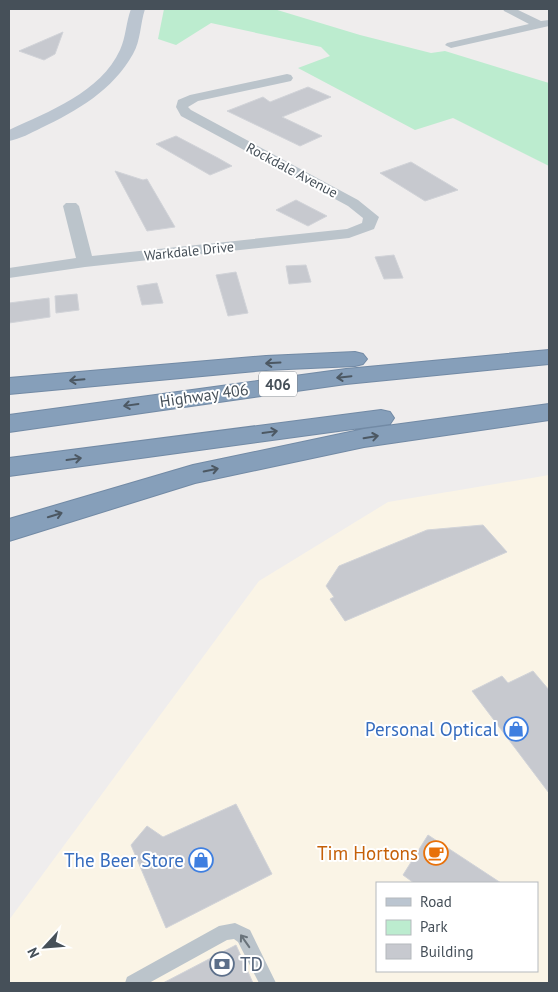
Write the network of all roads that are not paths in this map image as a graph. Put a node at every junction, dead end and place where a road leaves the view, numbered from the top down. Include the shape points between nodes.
1 (138, 9) edge
2 (508, 9) edge
3 (545, 24) edge
4 (451, 45) dead end
5 (287, 78) dead end
6 (9, 136) edge
7 (71, 206) dead end
8 (369, 226) joint
9 (85, 262) junction
10 (9, 273) edge
11 (549, 352) edge
12 (549, 357) edge
13 (9, 386) edge
14 (549, 405) edge
15 (549, 412) edge
16 (9, 424) edge
17 (9, 468) edge
18 (9, 530) edge
19 (133, 983) edge
20 (268, 983) edge

1 - 6 main road via 126,53 104,81 75,103
2 - 3 street
3 - 4 street
5 - 8 street, Rockdale Avenue via 194,98 183,103 182,107 186,113 353,203 371,217
7 - 9 street
8 - 9 street, Warkdale Drive via 349,233
9 - 10 street, Warkdale Drive
11 -> 13 highway via 266,363
12 -> 16 highway, Highway 406 / 406 via 281,384
17 -> 14 highway via 389,416
18 -> 15 highway via 193,474 364,438
20 -> 19 lane via 244,936 235,931 225,932

